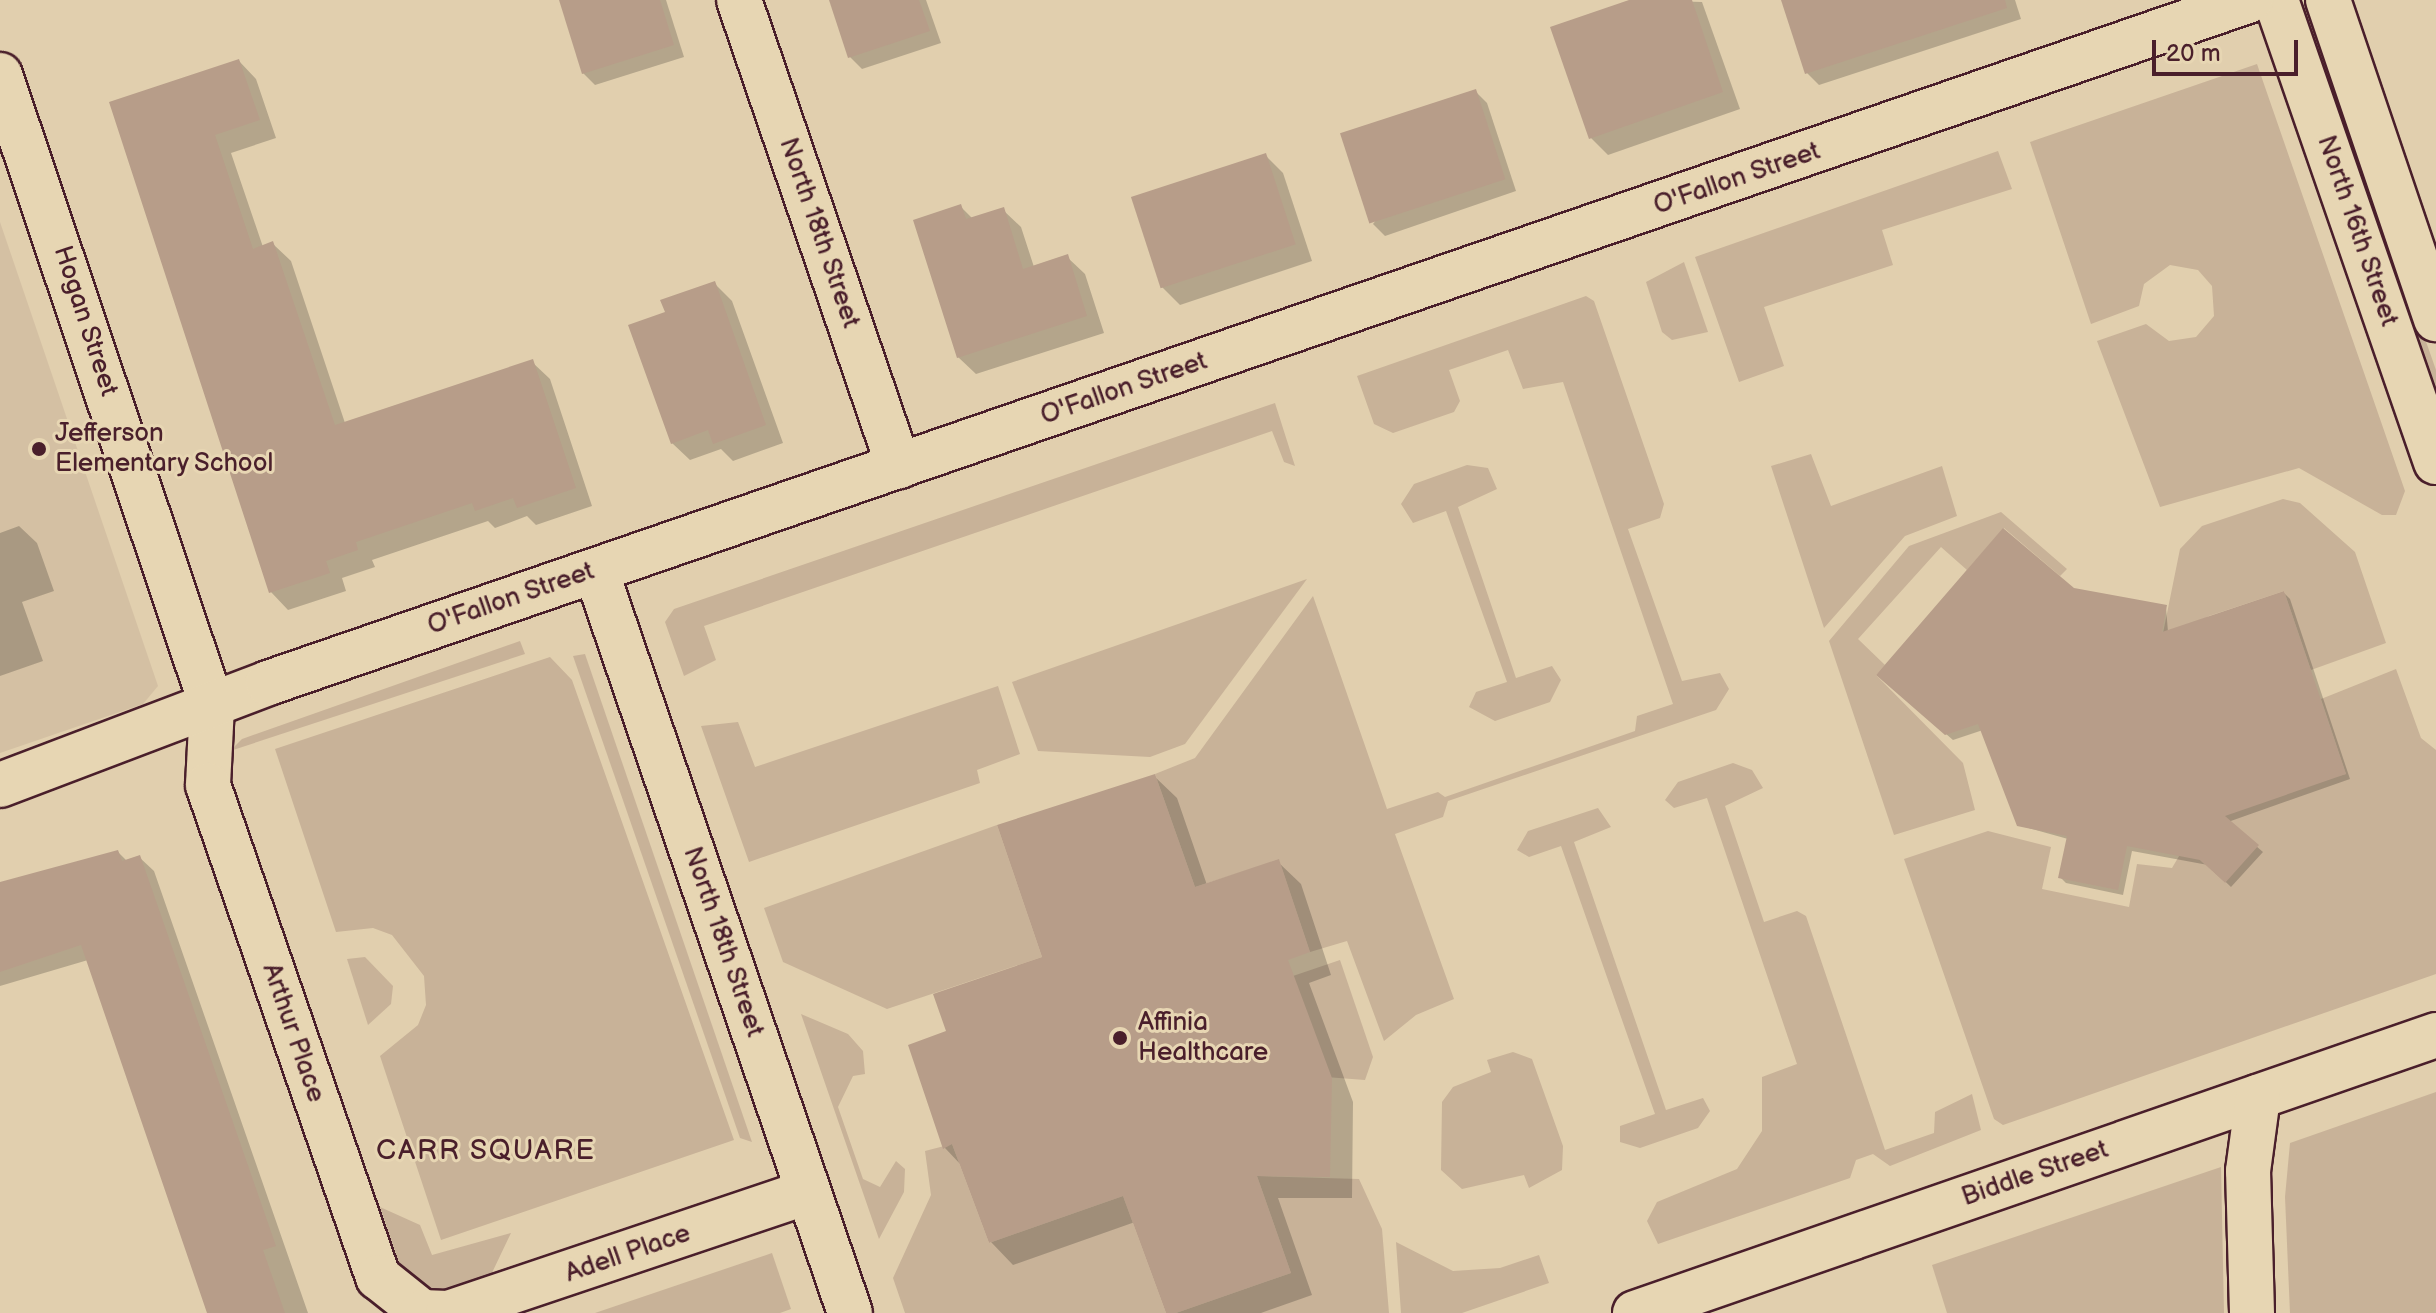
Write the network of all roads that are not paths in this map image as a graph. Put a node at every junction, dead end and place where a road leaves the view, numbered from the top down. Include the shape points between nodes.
1 (739, 0) edge
2 (2251, 0) edge
3 (2276, 0) edge
4 (2328, 0) edge
5 (0, 75) edge
6 (2436, 319) edge
7 (2436, 462) edge
8 (899, 466) junction
9 (596, 571) junction
10 (212, 706) junction
11 (0, 785) edge
12 (2436, 1035) edge
13 (2258, 1097) junction
14 (807, 1192) junction
15 (448, 1313) edge
16 (850, 1313) edge
17 (1635, 1313) edge
18 (2252, 1313) edge

1 - 8 street, North 18th Street
2 - 8 street, O'Fallon Street
3 - 7 street, North 16th Street
4 - 6 street, North 16th Street
5 - 10 street, Hogan Street
8 - 9 street, O'Fallon Street
9 - 10 street, O'Fallon Street
9 - 14 street, North 18th Street
10 - 11 street, O'Fallon Street
10 - 15 street, Arthur Place via 208,785 378,1277 422,1312
12 - 13 street, Biddle Street
13 - 17 street, Biddle Street
13 - 18 street via 2248,1171
14 - 15 street, Adell Place
14 - 16 street, North 18th Street

